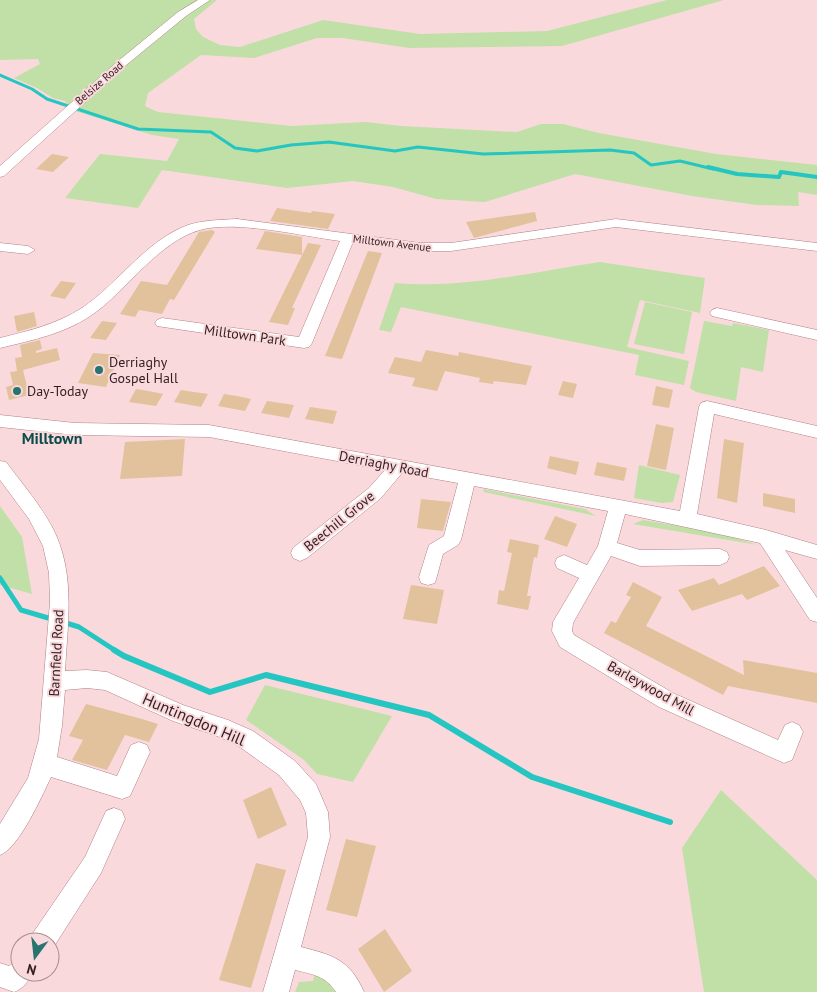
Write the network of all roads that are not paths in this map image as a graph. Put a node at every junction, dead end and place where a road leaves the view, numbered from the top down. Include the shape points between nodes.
1 (204, 0) edge
2 (0, 173) edge
3 (348, 238) junction
4 (0, 247) edge
5 (817, 247) edge
6 (28, 250) dead end
7 (717, 313) dead end
8 (162, 323) dead end
9 (817, 335) edge
10 (0, 343) edge
11 (0, 421) edge
12 (817, 432) edge
13 (0, 467) edge
14 (397, 467) junction
15 (467, 480) junction
16 (618, 506) junction
17 (687, 519) junction
18 (766, 537) junction
19 (607, 547) junction
20 (817, 552) edge
21 (300, 553) dead end
22 (720, 557) dead end
23 (564, 563) dead end
24 (590, 574) junction
25 (428, 577) dead end
26 (817, 614) edge
27 (55, 681) junction
28 (792, 732) dead end
29 (139, 752) dead end
30 (44, 764) junction
31 (114, 819) dead end
32 (0, 844) edge
33 (48, 932) edge
34 (286, 954) junction
35 (276, 992) edge
36 (351, 992) edge

1 - 2 street, Belsize Road via 83,96
3 - 5 street, Milltown Avenue via 420,248 451,247 616,223
3 - 8 street, Milltown Park via 304,343
3 - 10 street, Milltown Avenue via 237,223 189,229 171,240 90,310 47,332
4 - 6 street
7 - 9 street
11 - 14 street, Derriaghy Road via 90,430 209,431
12 - 17 street via 707,407
13 - 27 street, Barnfield Road via 42,522 53,547 58,574
14 - 15 street, Derriaghy Road
14 - 21 street, Beechill Grove via 375,493
15 - 16 street, Derriaghy Road
15 - 25 street via 452,540 435,550
16 - 17 street, Derriaghy Road
16 - 19 street, Barleywood Mill
17 - 18 street, Derriaghy Road
18 - 20 street, Derriaghy Road
18 - 26 street
19 - 22 street via 656,560
19 - 24 street, Barleywood Mill
23 - 24 street
24 - 28 street, Barleywood Mill via 563,622 562,631 567,641 666,700 784,753
27 - 30 street, Barnfield Road via 50,738
27 - 34 street, Huntingdon Hill via 107,681 180,714 245,738 287,768 308,792 317,812 319,837
29 - 30 street via 122,788
30 - 32 street, Barnfield Road via 36,785
31 - 33 street via 92,865
34 - 35 street, Huntingdon Hill
34 - 36 street via 326,966 340,975

